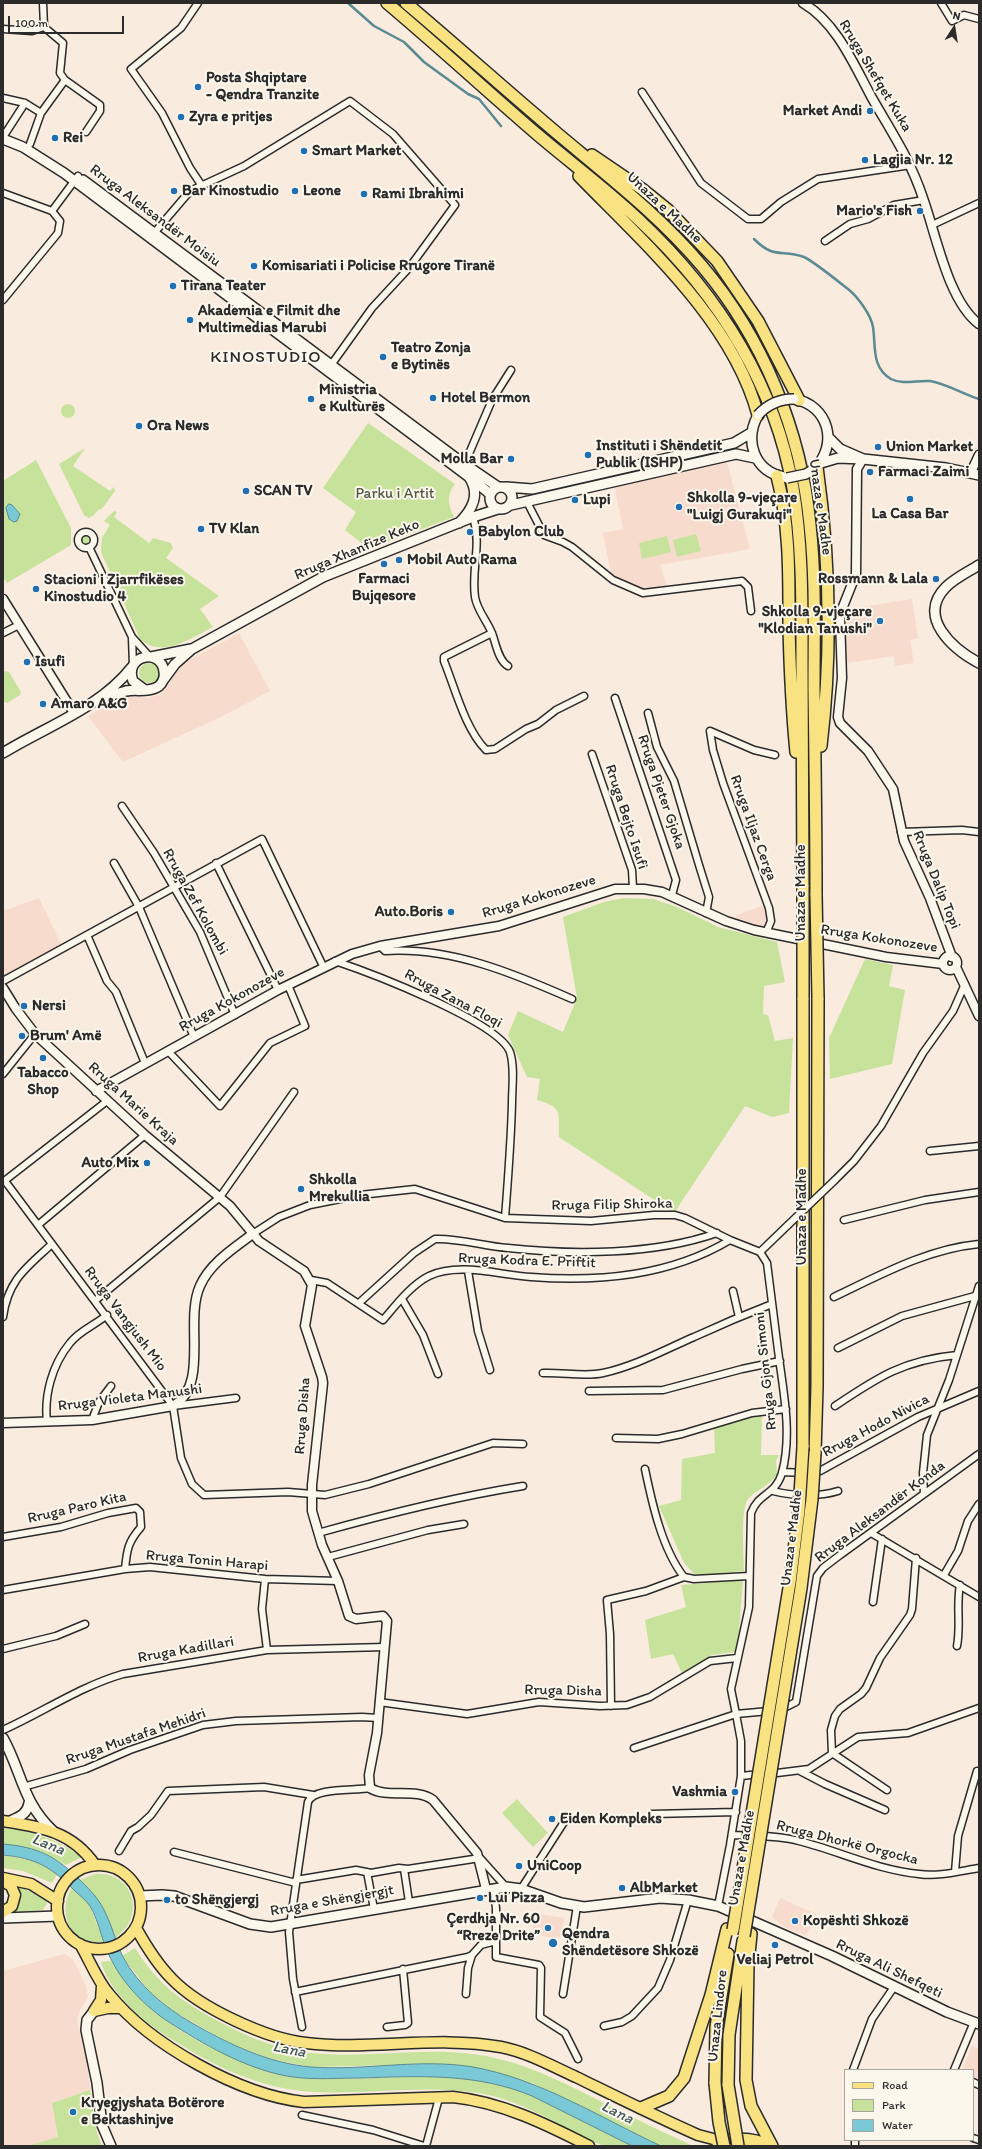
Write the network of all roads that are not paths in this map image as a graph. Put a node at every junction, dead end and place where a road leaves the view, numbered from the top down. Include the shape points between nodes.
1 (43, 3) edge
2 (198, 3) edge
3 (387, 3) edge
4 (406, 3) edge
5 (803, 3) edge
6 (941, 3) edge
7 (979, 19) edge
8 (44, 27) junction
9 (3, 30) edge
10 (65, 80) junction
11 (642, 92) dead end
12 (3, 98) edge
13 (25, 103) junction
14 (41, 113) junction
15 (549, 126) junction
16 (86, 132) dead end
17 (538, 135) junction
18 (4, 136) edge
19 (30, 144) junction
20 (911, 165) junction
21 (76, 178) junction
22 (202, 186) junction
23 (3, 193) edge
24 (924, 200) junction
25 (979, 203) edge
26 (52, 211) junction
27 (932, 225) junction
28 (155, 232) junction
29 (825, 241) dead end
30 (3, 300) edge
31 (979, 324) edge
32 (331, 365) junction
33 (511, 370) dead end
34 (796, 400) junction
35 (758, 415) junction
36 (751, 433) junction
37 (829, 438) junction
38 (979, 455) edge
39 (468, 456) dead end
40 (755, 458) junction
41 (868, 460) junction
42 (817, 466) junction
43 (975, 474) edge
44 (778, 476) junction
45 (470, 477) junction
46 (502, 487) junction
47 (490, 496) junction
48 (526, 500) junction
49 (511, 505) junction
50 (498, 509) junction
51 (473, 517) junction
52 (459, 523) junction
53 (89, 547) dead end
54 (979, 565) edge
55 (3, 599) edge
56 (751, 611) dead end
57 (19, 624) junction
58 (3, 633) edge
59 (492, 633) junction
60 (132, 636) junction
61 (192, 649) junction
62 (151, 657) junction
63 (979, 663) edge
64 (133, 666) junction
65 (508, 666) dead end
66 (164, 679) junction
67 (145, 690) junction
68 (584, 696) dead end
69 (102, 698) junction
70 (615, 698) dead end
71 (74, 713) junction
72 (648, 713) dead end
73 (3, 753) edge
74 (592, 754) dead end
75 (775, 755) dead end
76 (816, 788) junction
77 (122, 806) dead end
78 (803, 812) junction
79 (901, 832) junction
80 (979, 832) edge
81 (114, 863) dead end
82 (216, 863) junction
83 (634, 888) junction
84 (174, 889) junction
85 (672, 895) junction
86 (139, 907) junction
87 (706, 913) junction
88 (766, 933) junction
89 (87, 935) junction
90 (817, 943) junction
91 (380, 946) junction
92 (952, 957) junction
93 (334, 961) junction
94 (943, 964) junction
95 (323, 966) junction
96 (956, 967) junction
97 (3, 981) edge
98 (965, 984) junction
99 (288, 985) junction
100 (3, 988) edge
101 (278, 990) junction
102 (572, 999) dead end
103 (979, 1014) edge
104 (235, 1015) junction
105 (35, 1034) junction
106 (194, 1037) junction
107 (168, 1051) junction
108 (145, 1063) junction
109 (3, 1074) edge
110 (96, 1091) junction
111 (294, 1092) dead end
112 (107, 1101) junction
113 (145, 1134) junction
114 (979, 1146) edge
115 (930, 1151) dead end
116 (4, 1181) edge
117 (979, 1192) edge
118 (220, 1197) junction
119 (505, 1218) junction
120 (844, 1220) dead end
121 (38, 1225) junction
122 (254, 1233) junction
123 (717, 1233) junction
124 (730, 1240) junction
125 (52, 1244) junction
126 (979, 1244) edge
127 (760, 1252) junction
128 (468, 1271) junction
129 (311, 1280) junction
130 (979, 1286) edge
131 (733, 1291) dead end
132 (975, 1296) junction
133 (834, 1298) dead end
134 (96, 1300) junction
135 (402, 1300) junction
136 (359, 1303) junction
137 (772, 1304) junction
138 (107, 1315) junction
139 (3, 1317) edge
140 (739, 1317) junction
141 (838, 1348) dead end
142 (957, 1355) junction
143 (780, 1361) junction
144 (490, 1370) dead end
145 (543, 1373) dead end
146 (438, 1374) dead end
147 (111, 1386) dead end
148 (589, 1391) dead end
149 (979, 1391) edge
150 (236, 1398) dead end
151 (173, 1406) junction
152 (835, 1406) dead end
153 (938, 1408) junction
154 (786, 1409) junction
155 (92, 1420) junction
156 (47, 1422) junction
157 (3, 1423) edge
158 (616, 1438) dead end
159 (523, 1444) dead end
160 (979, 1454) edge
161 (646, 1469) dead end
162 (782, 1472) junction
163 (523, 1486) dead end
164 (773, 1491) junction
165 (838, 1491) dead end
166 (924, 1494) junction
167 (311, 1495) junction
168 (979, 1504) edge
169 (464, 1524) dead end
170 (318, 1533) junction
171 (871, 1533) junction
172 (3, 1537) edge
173 (882, 1539) junction
174 (328, 1557) junction
175 (916, 1558) junction
176 (125, 1569) junction
177 (944, 1575) junction
178 (749, 1576) junction
179 (684, 1577) junction
180 (265, 1579) junction
181 (338, 1581) junction
182 (960, 1585) junction
183 (3, 1590) edge
184 (979, 1597) edge
185 (873, 1602) dead end
186 (85, 1624) dead end
187 (957, 1646) dead end
188 (385, 1647) junction
189 (3, 1649) edge
190 (267, 1650) junction
191 (737, 1658) junction
192 (379, 1702) junction
193 (611, 1706) junction
194 (979, 1708) edge
195 (736, 1714) junction
196 (378, 1718) junction
197 (3, 1730) edge
198 (3, 1738) edge
199 (634, 1748) dead end
200 (832, 1753) junction
201 (800, 1771) junction
202 (977, 1771) dead end
203 (741, 1776) junction
204 (23, 1787) junction
205 (370, 1788) junction
206 (887, 1790) dead end
207 (313, 1795) junction
208 (29, 1802) junction
209 (885, 1810) dead end
210 (736, 1812) junction
211 (652, 1814) dead end
212 (566, 1819) dead end
213 (6, 1821) edge
214 (53, 1831) junction
215 (732, 1835) junction
216 (119, 1851) dead end
217 (174, 1852) dead end
218 (480, 1858) junction
219 (95, 1865) junction
220 (979, 1868) edge
221 (404, 1869) junction
222 (367, 1872) junction
223 (955, 1872) junction
224 (3, 1880) edge
225 (296, 1882) junction
226 (506, 1887) junction
227 (489, 1889) junction
228 (521, 1889) junction
229 (140, 1896) junction
230 (688, 1900) junction
231 (58, 1901) junction
232 (409, 1902) junction
233 (577, 1906) junction
234 (718, 1906) junction
235 (374, 1909) junction
236 (3, 1912) edge
237 (58, 1916) junction
238 (3, 1918) edge
239 (290, 1924) junction
240 (136, 1928) junction
241 (730, 1929) junction
242 (747, 1935) junction
243 (496, 1941) junction
244 (80, 1944) junction
245 (472, 1956) junction
246 (403, 1969) junction
247 (102, 1986) junction
248 (894, 1987) junction
249 (295, 1992) junction
250 (466, 1994) dead end
251 (563, 1994) dead end
252 (121, 2008) junction
253 (94, 2011) junction
254 (977, 2023) edge
255 (604, 2026) dead end
256 (302, 2027) dead end
257 (387, 2027) dead end
258 (578, 2059) dead end
259 (854, 2069) edge
260 (954, 2069) edge
261 (440, 2098) junction
262 (641, 2108) junction
263 (302, 2115) dead end
264 (732, 2144) edge
265 (111, 2146) edge
266 (425, 2146) edge
267 (588, 2146) edge
268 (718, 2146) edge
269 (771, 2146) edge

1 - 8 street
2 - 22 street via 181,28 131,69 162,113
3 - 17 highway
4 - 15 highway, Unaza e Madhe
5 - 20 street, Rruga Shefqet Kuka via 817,12 836,36
6 - 7 street via 952,21 964,15
8 - 9 street via 32,31
8 - 10 street via 63,43 59,67
10 - 14 street
10 - 16 street via 100,105 100,111
11 - 20 street via 701,183 748,219 761,219 810,183 827,177
12 - 13 street
13 - 14 street
13 - 18 street
14 - 19 street
15 - 34 highway via 642,189 693,235 721,267 758,321
15 - 76 highway, Unaza e Madhe via 662,223 702,266 746,328 775,386 795,444 810,524 813,564
17 - 35 highway via 663,263 704,310 747,382
17 - 78 highway via 637,218 693,275 732,329 752,365 775,422 792,486 801,573
18 - 19 main road, Rruga Aleksandër Moisiu
18 - 21 main road, Rruga Aleksandër Moisiu
19 - 21 main road, Rruga Aleksandër Moisiu
20 - 24 street, Rruga Shefqet Kuka
21 - 26 street
21 - 28 main road, Rruga Aleksandër Moisiu
21 - 45 main road, Rruga Aleksandër Moisiu via 282,337
22 - 28 street via 186,194
22 - 32 street via 244,166 350,101 393,134 455,205 409,268 372,308
23 - 26 street
24 - 27 street, Rruga Shefqet Kuka
24 - 29 street via 894,205 868,219 850,224
25 - 27 street
26 - 30 street via 60,221 58,233
27 - 31 street, Rruga Shefqet Kuka via 960,302
28 - 32 main road, Rruga Aleksandër Moisiu
32 - 46 main road, Rruga Aleksandër Moisiu
33 - 39 street via 492,400
34 - 35 main road, bridge via 777,401
34 - 37 main road via 819,412 827,426
35 - 36 main road
36 - 40 main road
36 - 46 main road via 731,444 554,484 526,490
37 - 41 main road via 840,449
37 - 42 main road via 826,453
38 - 43 street
40 - 44 main road via 764,468
40 - 48 main road via 736,454
41 - 42 main road via 838,458
41 - 43 main road
41 - 79 street, Rruga Dalip Topi via 857,469 856,574 840,618 842,678 838,717 840,723 868,751 893,790 898,805
42 - 44 main road, bridge via 796,477
42 - 76 highway via 825,539 828,659
44 - 78 highway via 786,524 791,683
45 - 47 main road
45 - 52 main road via 475,489 475,498 471,509
46 - 47 main road
46 - 49 main road via 512,496
47 - 50 main road via 494,507
47 - 51 main road
48 - 49 main road
48 - 56 street via 544,535 572,547 613,580 647,593 742,581 748,587
49 - 50 main road via 503,510
50 - 51 main road, Rruga Xhanfize Keko
51 - 52 main road, Rruga Xhanfize Keko
51 - 59 street via 478,542 474,574 475,599
52 - 61 main road, Rruga Xhanfize Keko via 323,577
53 - 60 street
54 - 63 main road via 945,587 934,609 936,620 954,648
55 - 57 street
57 - 58 street
57 - 71 street
59 - 65 street via 502,661
59 - 68 street via 444,657 467,719 480,745 486,750 495,749 538,724 556,710
60 - 62 street
60 - 64 street
61 - 62 main road, Rruga Xhanfize Keko
61 - 66 main road, Rruga Xhanfize Keko via 175,664
62 - 64 main road via 140,658
62 - 66 main road via 162,665
64 - 67 main road via 133,681
64 - 69 main road
66 - 67 main road via 154,689
67 - 69 main road via 126,691
69 - 71 main road
70 - 85 street, Rruga Pjeter Gjoka via 676,880
71 - 73 main road
72 - 87 street via 657,747 674,782 709,897
74 - 83 street, Rruga Bejto Isufi via 632,870
75 - 88 street, Rruga Iljaz Cerga via 754,750 710,731 723,783 769,908 771,921
76 - 90 highway, Unaza e Madhe, bridge
77 - 84 street, Rruga Zef Kolombi via 154,853
78 - 241 highway, Unaza e Madhe, bridge via 803,1447 799,1510 761,1762
79 - 80 street
79 - 92 street, Rruga Dalip Topi
81 - 86 street
82 - 84 street
82 - 95 street via 262,839
82 - 101 street
83 - 85 street, Rruga Kokonozeve
83 - 91 street, Rruga Kokonozeve via 607,891 499,926
84 - 86 street
84 - 104 street, Rruga Zef Kolombi via 200,932
85 - 87 street, Rruga Kokonozeve
86 - 89 street
86 - 106 street
87 - 88 street, Rruga Kokonozeve
88 - 90 street, Rruga Kokonozeve
89 - 97 street
89 - 108 street via 107,981 116,992
90 - 94 street, Rruga Kokonozeve
90 - 242 highway, Unaza e Madhe, bridge via 817,1387 812,1499 801,1588
91 - 93 street, Rruga Kokonozeve
91 - 102 street via 385,951 416,952 487,964
92 - 94 street via 945,959
92 - 96 street via 956,960
93 - 95 street, Rruga Kokonozeve
93 - 119 street, Rruga Zana Floqi via 386,979 457,1013 488,1030 507,1047 513,1079
94 - 96 street via 949,970
95 - 99 street, Rruga Kokonozeve
96 - 98 street
98 - 103 street
98 - 127 street, bridge via 949,1017 923,1053 880,1126 854,1161
99 - 101 street, Rruga Kokonozeve
99 - 107 street via 305,1026 270,1042 220,1106
100 - 105 street, Rruga Marie Kraja
101 - 104 street, Rruga Kokonozeve
104 - 106 street, Rruga Kokonozeve
105 - 109 street
105 - 110 street, Rruga Marie Kraja
106 - 107 street, Rruga Kokonozeve
107 - 108 street, Rruga Kokonozeve
108 - 110 street, Rruga Kokonozeve
110 - 112 street, Rruga Marie Kraja
111 - 118 street
112 - 113 street, Rruga Marie Kraja
112 - 116 street
113 - 118 street, Rruga Marie Kraja
113 - 121 street
114 - 115 street
116 - 121 street, Rruga Vangjush Mio
117 - 120 street via 925,1200
118 - 122 street, Rruga Marie Kraja
118 - 134 street
119 - 122 street, Rruga Filip Shiroka via 426,1192 405,1189 310,1205 279,1217
119 - 123 street, Rruga Filip Shiroka via 591,1220 664,1214 685,1218
121 - 125 street, Rruga Vangjush Mio
122 - 129 street, Rruga Marie Kraja via 264,1244 298,1265
122 - 151 street via 215,1265 199,1287 193,1325 194,1368 184,1398
123 - 124 street, Rruga Filip Shiroka
123 - 136 street via 640,1249 580,1253 513,1249 435,1239 414,1253
124 - 127 street, Rruga Filip Shiroka
124 - 128 street, Rruga Kodra E. Priftit via 711,1252 676,1265 628,1275 568,1279
125 - 134 street, Rruga Vangjush Mio
125 - 139 street via 23,1269 7,1297
126 - 133 street via 942,1250 906,1263
127 - 137 street, Rruga Gjon Simoni via 767,1263
128 - 135 street, Rruga Kodra E. Priftit via 447,1271 428,1276
128 - 144 street via 478,1331
129 - 136 street via 327,1283
129 - 167 street, Rruga Disha via 312,1291 305,1326 323,1383
130 - 132 street
131 - 140 street
132 - 141 street via 902,1316
132 - 142 street
134 - 138 street, Rruga Vangjush Mio
135 - 136 street, Rruga Kodra E. Priftit via 383,1320
135 - 146 street via 423,1335
137 - 140 street
137 - 143 street, Rruga Gjon Simoni
138 - 151 street, Rruga Vangjush Mio
138 - 156 street via 70,1343 62,1356 50,1385
140 - 145 street via 640,1362 609,1372 592,1375
142 - 152 street via 913,1362 865,1386
142 - 153 street
143 - 148 street via 663,1390
143 - 154 street, Rruga Gjon Simoni
147 - 155 street via 99,1402
149 - 153 street, Rruga Hodo Nivica
150 - 151 street, Rruga Violeta Manushi
151 - 155 street, Rruga Violeta Manushi
151 - 167 street, Rruga Vangjush Mio via 181,1458 189,1479 200,1493 209,1496 273,1492
153 - 162 street, Rruga Hodo Nivica via 820,1471
153 - 166 street via 927,1435 923,1472
154 - 158 street via 741,1416 664,1438
154 - 162 street, Rruga Gjon Simoni
155 - 156 street, Rruga Violeta Manushi
156 - 157 street, Rruga Violeta Manushi
159 - 167 street via 493,1443 369,1484 325,1495
160 - 166 street, Rruga Aleksandër Konda
161 - 179 street via 655,1514 675,1563
162 - 164 street, Rruga Gjon Simoni
163 - 170 street via 383,1515
164 - 165 street via 785,1494 829,1494
164 - 178 street, Rruga Gjon Simoni via 758,1500 751,1513
166 - 171 street, Rruga Aleksandër Konda
167 - 170 street, Rruga Disha
168 - 177 street via 968,1521 958,1551
169 - 174 street via 428,1530
170 - 174 street, Rruga Disha
171 - 173 street
171 - 195 street, Rruga Aleksandër Konda via 823,1568 817,1576 796,1702 780,1710
172 - 176 street, Rruga Paro Kita via 61,1527 108,1513 136,1508 140,1512 141,1527 131,1539 126,1553
173 - 175 street
173 - 185 street
174 - 181 street, Rruga Disha
175 - 177 street
175 - 200 street via 910,1616 880,1658 866,1688 835,1716 831,1730
176 - 180 street, Rruga Tonin Harapi via 162,1567
176 - 183 street, Rruga Tonin Harapi
177 - 182 street
178 - 179 street via 694,1579
178 - 191 street, Rruga Gjon Simoni via 747,1622
179 - 193 street via 646,1591 607,1600
180 - 181 street, Rruga Tonin Harapi
180 - 190 street via 262,1609
181 - 188 street, Rruga Disha via 351,1618 385,1617
182 - 184 street
182 - 187 street
186 - 189 street via 56,1636
188 - 190 street, Rruga Kadillari
188 - 192 street
190 - 197 street, Rruga Kadillari via 113,1677
191 - 193 street, Rruga Disha via 710,1662 639,1702
191 - 195 street, Rruga Gjon Simoni via 731,1689
192 - 193 street, Rruga Disha via 467,1714 539,1702
192 - 196 street
194 - 200 street via 908,1732 858,1737
195 - 199 street
195 - 203 street via 741,1741
196 - 204 street, Rruga Mustafa Mehidri via 214,1723 130,1750 86,1769
196 - 205 street via 369,1775
198 - 204 main road
200 - 201 street via 817,1765
200 - 206 street
201 - 203 street
201 - 209 street
202 - 223 street via 958,1836
203 - 210 street
204 - 208 main road
205 - 207 street via 319,1792
205 - 218 street via 379,1792 429,1797
207 - 216 street via 251,1786 168,1791 151,1815 131,1831
207 - 225 street via 308,1802
208 - 213 main road via 24,1815
208 - 214 main road via 40,1820
210 - 211 street
210 - 215 street
212 - 228 street
213 - 214 main road
214 - 219 main road via 83,1849
215 - 223 street, Rruga Dhorkë Orgocka via 797,1840 879,1867 912,1873 932,1875
215 - 234 street
217 - 225 street
218 - 221 street
218 - 226 street
218 - 227 street
219 - 229 main road via 124,1872
219 - 231 main road via 82,1869 67,1880
220 - 223 street, Rruga Dhorkë Orgocka
221 - 222 street
221 - 232 street
222 - 225 street via 356,1870
222 - 235 street
224 - 231 main road via 31,1884
224 - 236 main road via 11,1886 15,1895 12,1906
225 - 239 street
226 - 227 main road, Rruga Ali Shefqeti
226 - 228 main road, Rruga Ali Shefqeti
227 - 232 main road, Rruga e Shëngjergjt
227 - 243 street via 496,1915
228 - 233 main road, Rruga Ali Shefqeti
229 - 239 main road, Rruga e Shëngjergjt via 174,1896 259,1926 276,1927
229 - 240 main road via 140,1918
230 - 233 main road, Rruga Ali Shefqeti via 660,1898 591,1907
230 - 234 main road, Rruga Ali Shefqeti
230 - 255 street via 670,1960 658,1988 636,2012 622,2022
231 - 237 main road
232 - 235 main road, Rruga e Shëngjergjt
233 - 251 street
234 - 248 main road, Rruga Ali Shefqeti
235 - 239 main road, Rruga e Shëngjergjt
237 - 238 main road
237 - 244 main road via 64,1930
239 - 249 street
240 - 244 main road via 125,1940 112,1947 96,1948
240 - 262 main road via 156,1961 172,1980 218,2011 259,2031 306,2043 448,2042 502,2048 555,2067
241 - 262 highway via 684,2078 669,2096
241 - 264 highway, Unaza e Madhe, bridge via 716,2027 715,2083 719,2122
242 - 264 highway, Unaza Lindore, bridge via 728,2034
242 - 269 highway via 746,2080 751,2106
243 - 245 street via 481,1945
243 - 258 street via 496,1957 539,1965 540,2017 565,2034
244 - 247 main road
245 - 246 street
245 - 250 street via 468,1968
246 - 249 street
246 - 257 street via 408,2023
247 - 252 main road
247 - 253 main road via 101,2000
248 - 254 main road, Rruga Ali Shefqeti
248 - 259 street via 872,2019
249 - 256 street
252 - 253 main road
252 - 261 main road via 162,2044 197,2064 278,2097 304,2102
253 - 265 main road via 87,2020 86,2030 97,2083 102,2125
254 - 260 street
261 - 266 street
261 - 267 main road via 474,2099 493,2104
262 - 264 main road via 698,2135
263 - 266 street via 373,2130
264 - 268 highway
264 - 269 highway via 746,2139

